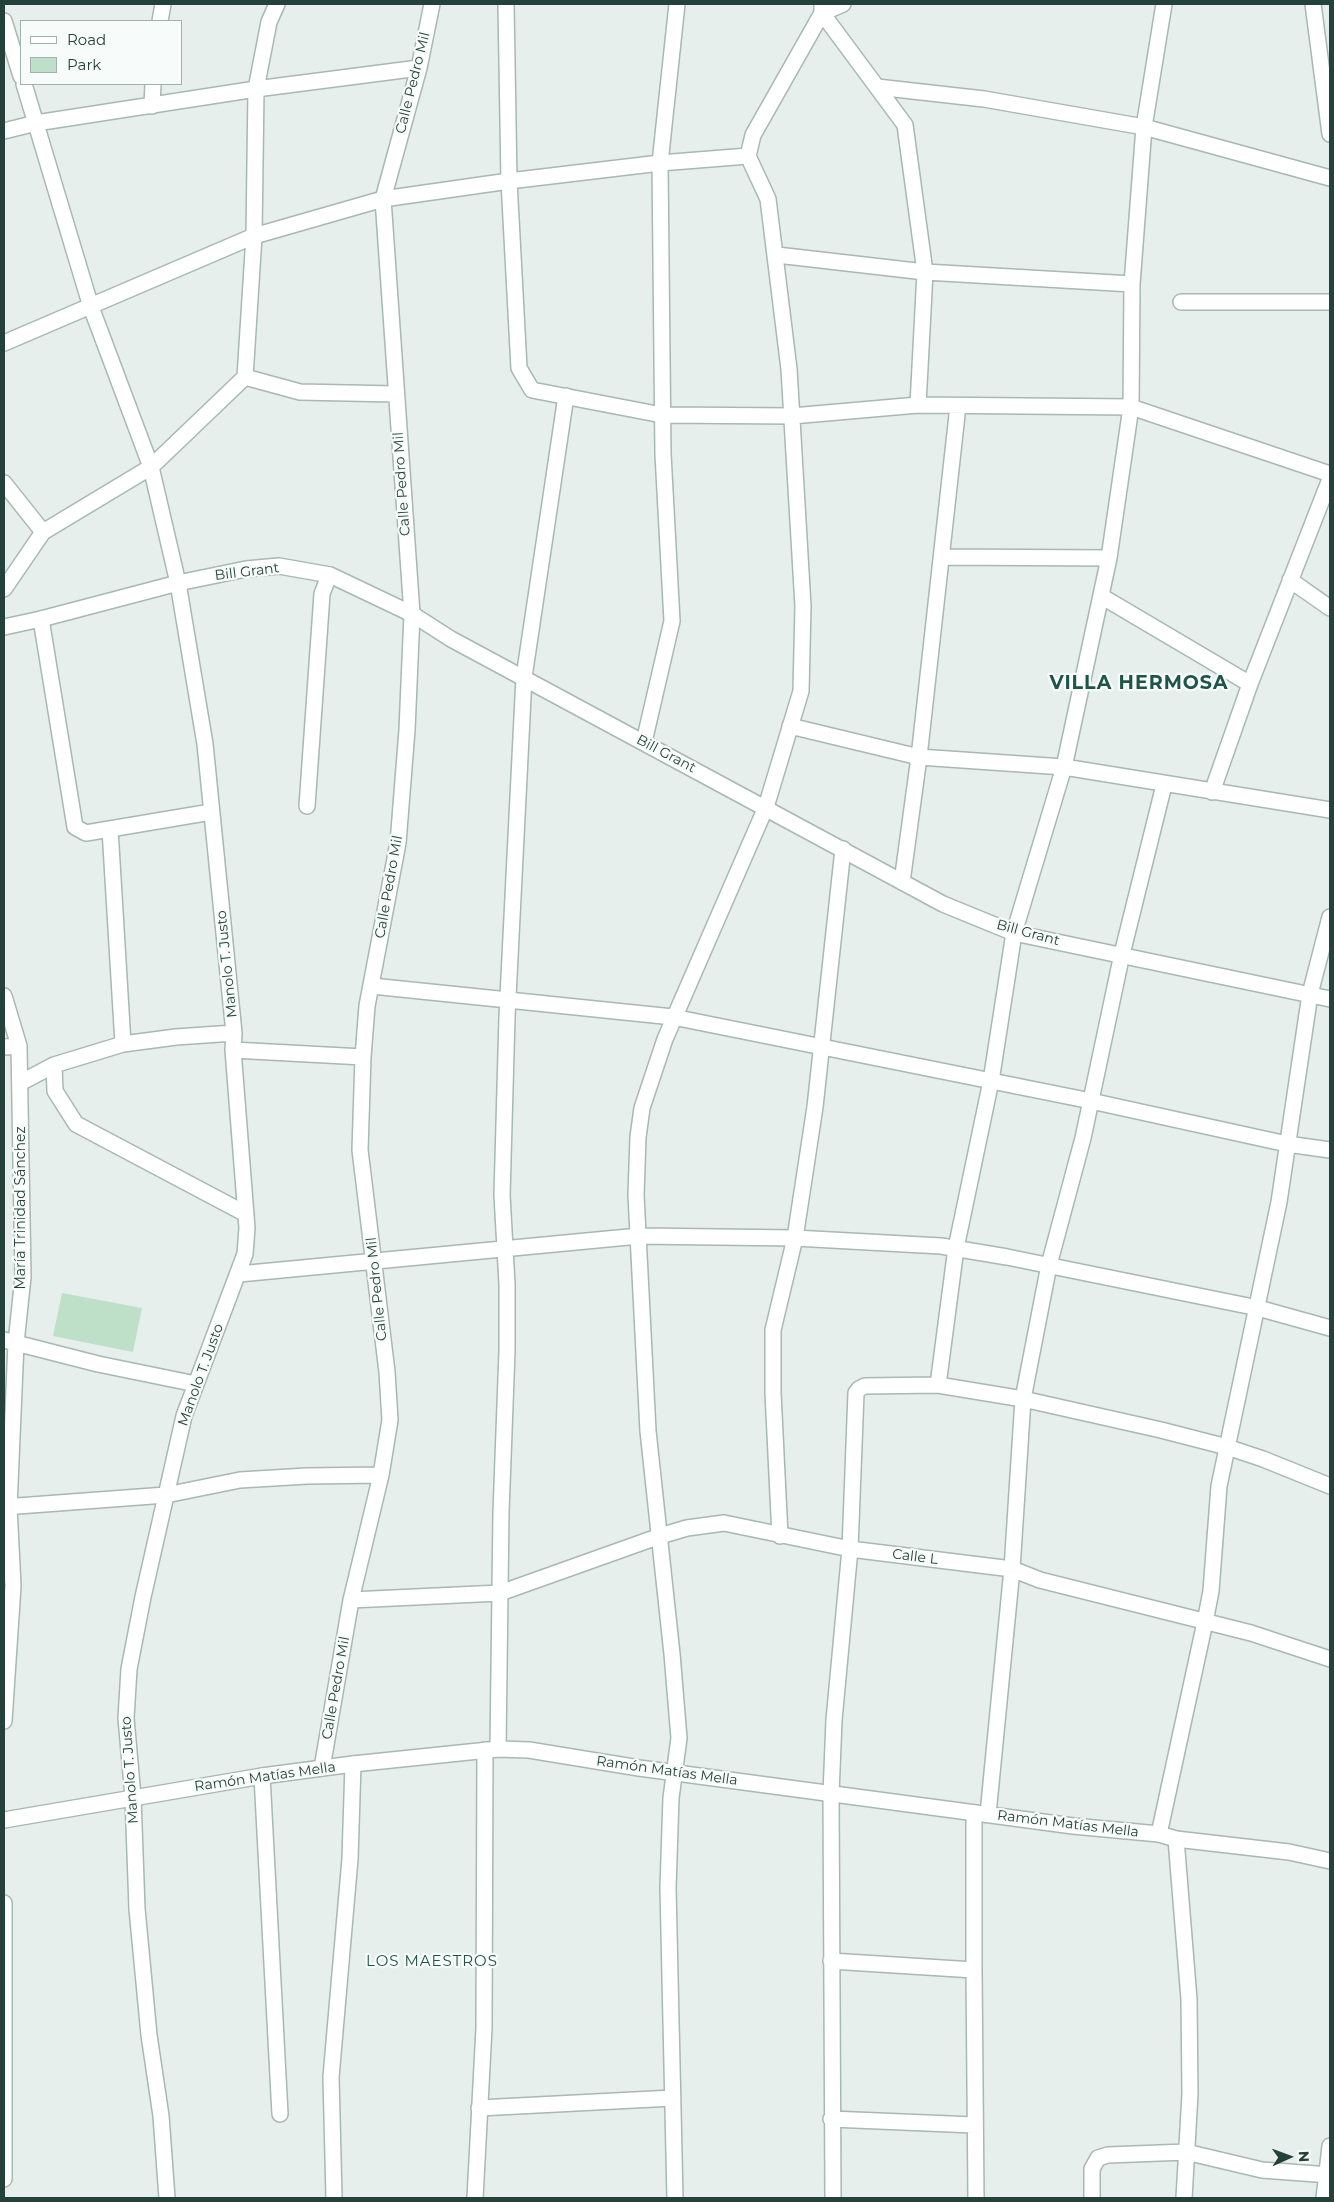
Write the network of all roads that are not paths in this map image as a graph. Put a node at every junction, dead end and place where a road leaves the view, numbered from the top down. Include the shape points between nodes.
1 (163, 4) edge
2 (277, 4) edge
3 (432, 4) edge
4 (506, 4) edge
5 (677, 4) edge
6 (843, 4) edge
7 (1164, 4) edge
8 (1313, 4) edge
9 (822, 8) edge
10 (160, 20) edge
11 (4, 21) edge
12 (419, 68) junction
13 (20, 73) edge
14 (24, 85) edge
15 (153, 85) edge
16 (877, 87) junction
17 (256, 89) junction
18 (152, 106) junction
19 (36, 123) junction
20 (1144, 126) junction
21 (4, 131) edge
22 (1330, 134) edge
23 (748, 156) junction
24 (660, 163) junction
25 (1330, 178) edge
26 (509, 181) junction
27 (383, 199) junction
28 (254, 236) junction
29 (776, 255) junction
30 (925, 272) junction
31 (1132, 284) junction
32 (1181, 302) dead end
33 (1330, 302) edge
34 (91, 307) junction
35 (4, 343) edge
36 (245, 377) junction
37 (395, 394) junction
38 (566, 396) junction
39 (918, 405) junction
40 (958, 406) junction
41 (1131, 407) junction
42 (662, 415) junction
43 (792, 416) junction
44 (151, 467) junction
45 (1330, 474) edge
46 (1330, 479) edge
47 (4, 483) edge
48 (43, 532) junction
49 (942, 557) junction
50 (1109, 558) junction
51 (329, 575) junction
52 (1290, 580) junction
53 (178, 583) junction
54 (4, 589) edge
55 (1101, 596) junction
56 (1330, 608) edge
57 (412, 614) junction
58 (41, 620) junction
59 (4, 627) edge
60 (524, 677) junction
61 (1250, 684) junction
62 (790, 726) junction
63 (644, 742) junction
64 (919, 757) junction
65 (1064, 767) junction
66 (1164, 785) junction
67 (1212, 792) junction
68 (308, 806) dead end
69 (766, 807) junction
70 (1330, 810) edge
71 (211, 812) junction
72 (110, 829) junction
73 (843, 849) junction
74 (902, 882) junction
75 (1330, 916) edge
76 (1014, 933) junction
77 (1122, 954) junction
78 (372, 986) junction
79 (1310, 994) junction
80 (4, 996) edge
81 (1330, 998) edge
82 (509, 1000) junction
83 (673, 1017) junction
84 (234, 1033) junction
85 (123, 1044) junction
86 (11, 1046) edge
87 (822, 1046) junction
88 (233, 1050) junction
89 (363, 1056) junction
90 (54, 1065) junction
91 (991, 1081) junction
92 (20, 1083) junction
93 (1091, 1101) junction
94 (1287, 1144) junction
95 (1330, 1150) edge
96 (246, 1214) junction
97 (639, 1236) junction
98 (795, 1238) junction
99 (505, 1248) junction
100 (956, 1248) junction
101 (374, 1261) junction
102 (1049, 1265) junction
103 (239, 1274) junction
104 (1258, 1308) junction
105 (1330, 1328) edge
106 (10, 1342) edge
107 (196, 1384) junction
108 (938, 1385) junction
109 (1023, 1399) junction
110 (1227, 1447) junction
111 (380, 1475) junction
112 (1330, 1486) edge
113 (166, 1495) junction
114 (6, 1507) edge
115 (660, 1536) junction
116 (780, 1536) junction
117 (850, 1549) junction
118 (1012, 1569) junction
119 (500, 1594) junction
120 (351, 1600) junction
121 (1205, 1622) junction
122 (1330, 1659) edge
123 (4, 1721) edge
124 (491, 1749) junction
125 (353, 1764) junction
126 (322, 1768) junction
127 (675, 1773) junction
128 (262, 1776) junction
129 (831, 1794) junction
130 (133, 1796) junction
131 (981, 1814) junction
132 (4, 1820) edge
133 (1160, 1834) junction
134 (1176, 1839) junction
135 (1330, 1861) edge
136 (4, 1903) edge
137 (831, 1961) junction
138 (974, 1970) junction
139 (673, 2098) junction
140 (479, 2108) junction
141 (280, 2114) dead end
142 (831, 2119) junction
143 (974, 2125) junction
144 (1330, 2146) edge
145 (1186, 2152) junction
146 (1329, 2175) edge
147 (4, 2179) edge
148 (167, 2198) edge
149 (334, 2198) edge
150 (475, 2198) edge
151 (675, 2198) edge
152 (832, 2198) edge
153 (976, 2198) edge
154 (1092, 2198) edge
155 (1184, 2198) edge
156 (1324, 2198) edge

1 - 10 street
2 - 17 street via 269,22
3 - 12 street, Calle Pedro Mil
4 - 26 street
5 - 24 street
6 - 9 street
7 - 20 street
8 - 22 street
9 - 16 street
9 - 23 street via 753,135
11 - 13 street
12 - 17 street
12 - 27 street, Calle Pedro Mil
14 - 19 street, Manolo T. Justo
15 - 18 street
16 - 20 street via 984,100
16 - 30 street via 905,125
17 - 18 street
17 - 28 street
18 - 19 street
19 - 21 street
19 - 34 street, Manolo T. Justo
20 - 25 street
20 - 31 street
23 - 24 street
23 - 29 street via 768,199
24 - 26 street
24 - 42 street
26 - 27 street
26 - 38 street via 519,368 532,390
27 - 28 street
27 - 37 street, Calle Pedro Mil
28 - 34 street
28 - 36 street
29 - 30 street
29 - 43 street
30 - 31 street
30 - 39 street
31 - 41 street
32 - 33 street
34 - 35 street
34 - 44 street, Manolo T. Justo
36 - 37 street via 300,392
36 - 44 street
37 - 57 street, Calle Pedro Mil
38 - 42 street
38 - 60 street
39 - 40 street
39 - 43 street
40 - 41 street
40 - 49 street
41 - 45 street
41 - 50 street
42 - 43 street
42 - 63 street via 672,621
43 - 62 street via 802,606 801,691
44 - 48 street
44 - 53 street, Manolo T. Justo
46 - 52 street
47 - 48 street
48 - 54 street
49 - 50 street
49 - 64 street
50 - 55 street
51 - 53 street, Bill Grant via 279,566
51 - 57 street, Bill Grant
51 - 68 street via 322,594
52 - 56 street
52 - 61 street
53 - 58 street, Bill Grant
53 - 71 street, Manolo T. Justo via 205,744
55 - 61 street
55 - 65 street
57 - 60 street, Bill Grant via 451,639
57 - 78 street, Calle Pedro Mil via 398,843
58 - 59 street, Bill Grant
58 - 72 street via 75,827 86,833
60 - 63 street, Bill Grant
60 - 82 street
61 - 67 street
62 - 64 street
62 - 69 street
63 - 69 street, Bill Grant
64 - 65 street
64 - 74 street
65 - 66 street
65 - 76 street
66 - 67 street
66 - 77 street
67 - 70 street
69 - 73 street, Bill Grant
69 - 83 street
71 - 72 street
71 - 84 street, Manolo T. Justo
72 - 85 street
73 - 74 street, Bill Grant
73 - 87 street
74 - 76 street, Bill Grant via 943,904
75 - 79 street
76 - 77 street, Bill Grant
76 - 91 street
77 - 79 street, Bill Grant
77 - 93 street
78 - 82 street
78 - 89 street, Calle Pedro Mil
79 - 81 street, Bill Grant
79 - 94 street
80 - 86 street, María Trinidad Sánchez
82 - 83 street
82 - 99 street via 502,1195
83 - 87 street
83 - 97 street via 642,1108 636,1195
84 - 85 street via 176,1036
84 - 88 street, Manolo T. Justo
85 - 90 street
86 - 92 street, María Trinidad Sánchez
87 - 91 street
87 - 98 street
88 - 89 street
88 - 96 street, Manolo T. Justo
89 - 101 street, Calle Pedro Mil via 360,1150
90 - 92 street
90 - 96 street via 55,1091 76,1124
91 - 93 street
91 - 100 street
92 - 106 street, María Trinidad Sánchez via 23,1277
93 - 94 street
93 - 102 street
94 - 95 street
94 - 104 street
96 - 103 street, Manolo T. Justo via 245,1254
97 - 98 street
97 - 99 street
97 - 115 street via 648,1431
98 - 100 street
98 - 116 street via 773,1330
99 - 101 street
99 - 119 street via 507,1351
100 - 102 street
100 - 108 street
101 - 103 street
101 - 111 street, Calle Pedro Mil via 390,1420
102 - 104 street
102 - 109 street
103 - 107 street, Manolo T. Justo
104 - 105 street
104 - 110 street
106 - 107 street
106 - 114 street, María Trinidad Sánchez
107 - 113 street, Manolo T. Justo via 184,1416
108 - 109 street
108 - 117 street via 866,1386 856,1394
109 - 110 street
109 - 118 street
110 - 112 street
110 - 121 street via 1216,1509
111 - 113 street via 240,1480
111 - 120 street, Calle Pedro Mil
113 - 114 street
113 - 130 street, Manolo T. Justo via 129,1669 126,1718
114 - 123 street, María Trinidad Sánchez via 13,1586
115 - 116 street, Calle L via 724,1523
115 - 119 street, Calle L
115 - 127 street via 679,1738
116 - 117 street, Calle L
117 - 118 street, Calle L
117 - 129 street via 834,1720
118 - 121 street, Calle L via 1040,1580
118 - 131 street
119 - 120 street, Calle L
119 - 124 street
120 - 126 street, Calle Pedro Mil
121 - 122 street, Calle L
121 - 133 street
124 - 125 street, Ramón Matías Mella
124 - 127 street, Ramón Matías Mella via 529,1750
124 - 140 street
125 - 126 street, Ramón Matías Mella
125 - 149 street via 350,1860 331,2077
126 - 128 street, Ramón Matías Mella
127 - 129 street, Ramón Matías Mella
127 - 139 street via 668,1888
128 - 130 street, Ramón Matías Mella
128 - 141 street
129 - 131 street, Ramón Matías Mella
129 - 137 street
130 - 132 street, Ramón Matías Mella
130 - 148 street, Manolo T. Justo via 137,1909
131 - 133 street, Ramón Matías Mella
131 - 138 street
133 - 134 street, Ramón Matías Mella
134 - 135 street, Ramón Matías Mella via 1289,1852
134 - 145 street via 1189,1999 1190,2094
136 - 147 street
137 - 138 street
137 - 142 street
138 - 143 street
139 - 140 street
139 - 151 street
140 - 150 street
142 - 143 street
142 - 152 street
143 - 153 street
144 - 146 street
145 - 146 street via 1262,2170
145 - 154 street via 1098,2158 1092,2169
145 - 155 street
146 - 156 street

